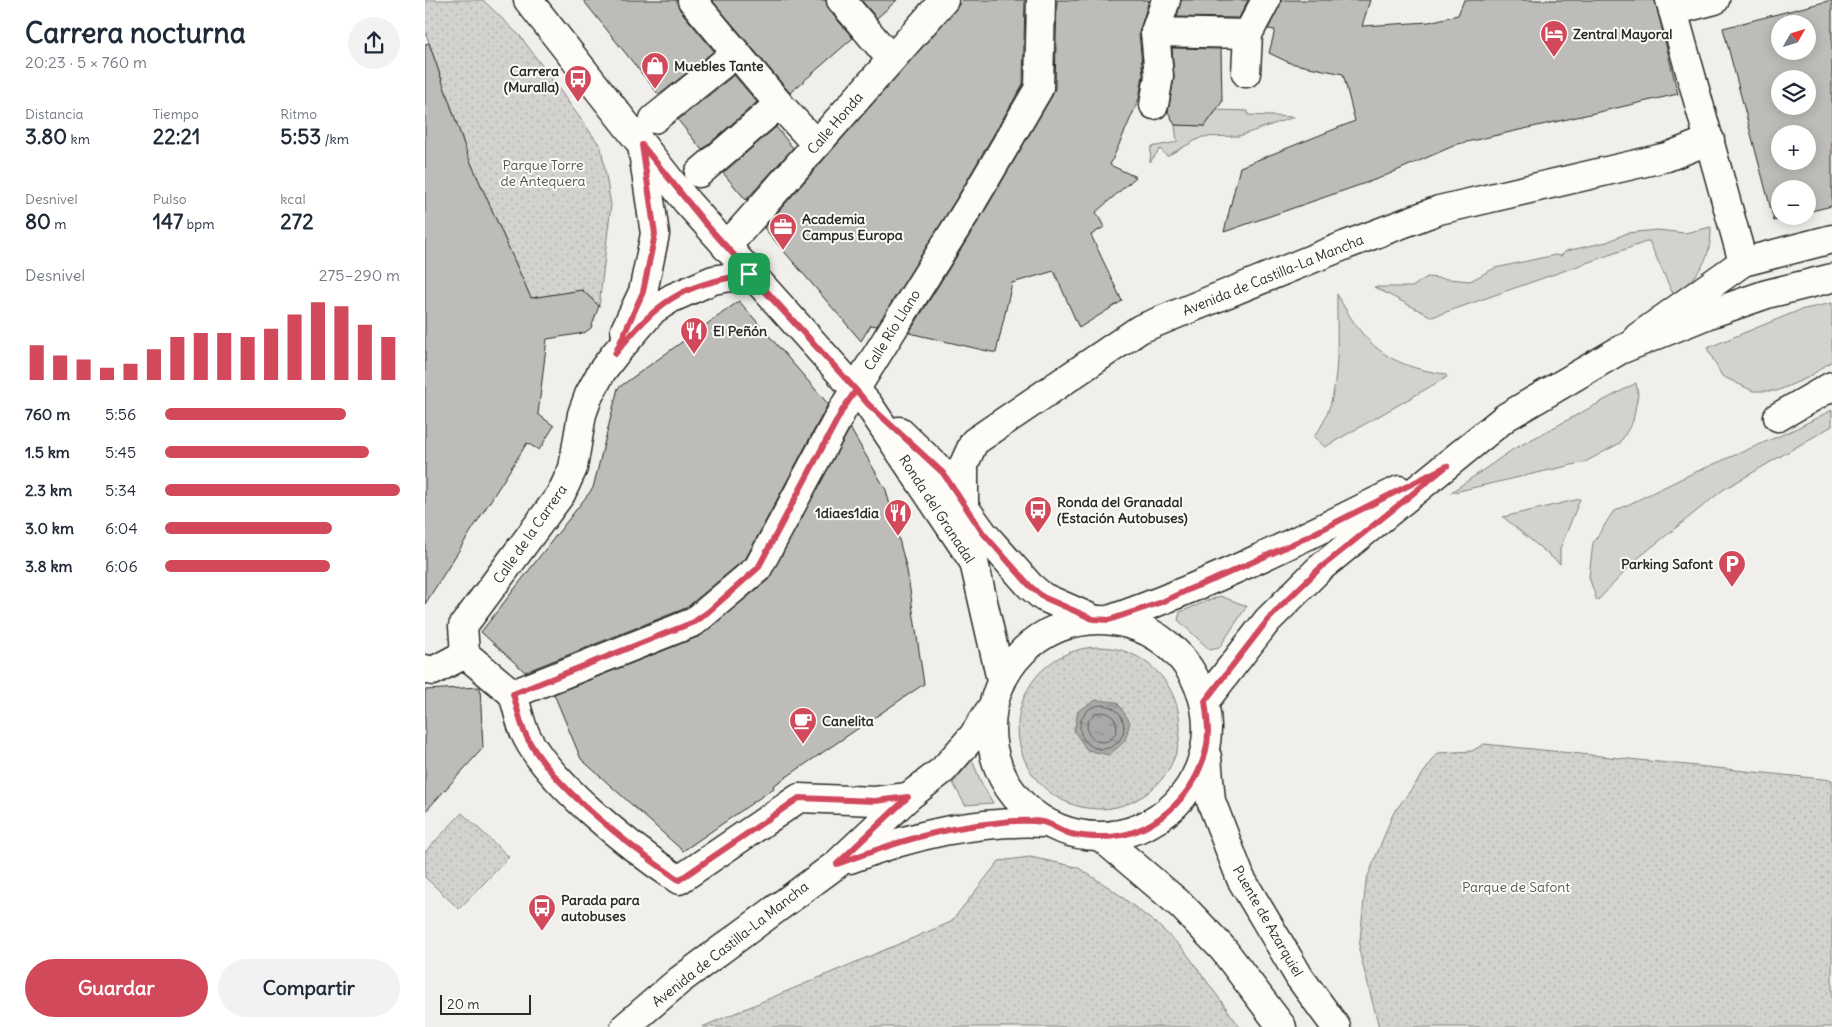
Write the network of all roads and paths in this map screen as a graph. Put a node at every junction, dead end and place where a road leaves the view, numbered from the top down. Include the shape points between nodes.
1 (529, 0) edge
2 (691, 0) edge
3 (841, 0) edge
4 (944, 0) edge
5 (1041, 0) edge
6 (1166, 0) edge
7 (1266, 0) edge
8 (1715, 0) edge
9 (1672, 6) edge
10 (1155, 32) junction
11 (1248, 34) junction
12 (736, 52) junction
13 (891, 59) junction
14 (1247, 73) dead end
15 (779, 104) junction
16 (1154, 105) dead end
17 (653, 119) dead end
18 (1710, 140) junction
19 (816, 144) junction
20 (642, 145) junction
21 (1667, 158) junction
22 (699, 173) dead end
23 (1719, 177) junction
24 (1832, 239) edge
25 (726, 247) junction
26 (1743, 262) junction
27 (749, 274) junction
28 (1832, 278) edge
29 (1620, 350) junction
30 (615, 354) junction
31 (1832, 386) edge
32 (862, 397) junction
33 (1778, 417) dead end
34 (1447, 466) junction
35 (965, 508) junction
36 (1101, 620) junction
37 (465, 654) junction
38 (425, 669) edge
39 (1001, 680) junction
40 (513, 694) junction
41 (1205, 701) junction
42 (992, 707) junction
43 (1206, 749) junction
44 (908, 797) junction
45 (1044, 822) junction
46 (1102, 838) junction
47 (837, 864) junction
48 (625, 1027) edge
49 (1282, 1027) edge
50 (1336, 1027) edge

1 - 20 street, Calle de la Carrera
2 - 12 street
3 - 13 street
4 - 13 street, Calle Honda
5 - 32 street, Calle Río Llano via 1039,88
6 - 10 street
7 - 11 street
8 - 9 street
9 - 18 street
10 - 11 street
10 - 16 street via 1159,76
11 - 14 street
12 - 15 street
12 - 17 street
13 - 19 street, Calle Honda
15 - 19 street
15 - 22 street
18 - 21 street, Avenida de Castilla-La Mancha
18 - 23 street
19 - 25 street, Calle Honda
20 - 25 street, Calle de la Carrera
20 - 30 street, Calle de la Carrera via 655,234 643,292
21 - 23 street
21 - 35 street, Avenida de Castilla-La Mancha via 1439,210 1346,244 1140,329 974,442 964,464
23 - 26 street
24 - 26 street
25 - 27 street, Ronda del Granadal
26 - 29 street
27 - 30 street, Calle de la Carrera via 713,280 671,298 653,310
27 - 32 street, Ronda del Granadal
28 - 29 street via 1767,294
29 - 34 street via 1506,417
30 - 37 street, Calle de la Carrera via 589,395 582,414 573,468 565,485 537,528 463,626
31 - 33 street
32 - 35 street, Ronda del Granadal via 943,473
32 - 39 street, Ronda del Granadal via 975,562
32 - 40 street, Calle Río Llano via 843,409 758,568 694,622
34 - 36 street via 1299,541 1213,580 1162,602
34 - 41 street via 1319,569 1293,594 1267,621
35 - 36 street, Ronda del Granadal via 983,533 1043,597
36 - 39 street, Ronda del Granadal via 1064,625 1039,637 1017,656
36 - 41 street, Ronda del Granadal via 1141,628 1170,645 1192,671
37 - 38 street via 433,671
37 - 40 street
39 - 42 street, Ronda del Granadal
40 - 44 street via 524,730 548,770 655,864 679,880 799,798 875,801
41 - 43 street, Ronda del Granadal
42 - 44 street, Ronda del Granadal via 973,736 943,770
42 - 45 street, Ronda del Granadal via 991,740 999,773 1018,801
43 - 46 street, Ronda del Granadal via 1194,784 1170,812 1138,830
43 - 50 street, Puente de Azarquiel via 1211,801 1241,879 1300,978
44 - 47 street, Ronda del Granadal
45 - 46 street, Ronda del Granadal via 1072,834
45 - 47 street via 951,828 886,845
46 - 49 street via 1182,906 1223,949
47 - 48 street, Avenida de Castilla-La Mancha via 680,980

